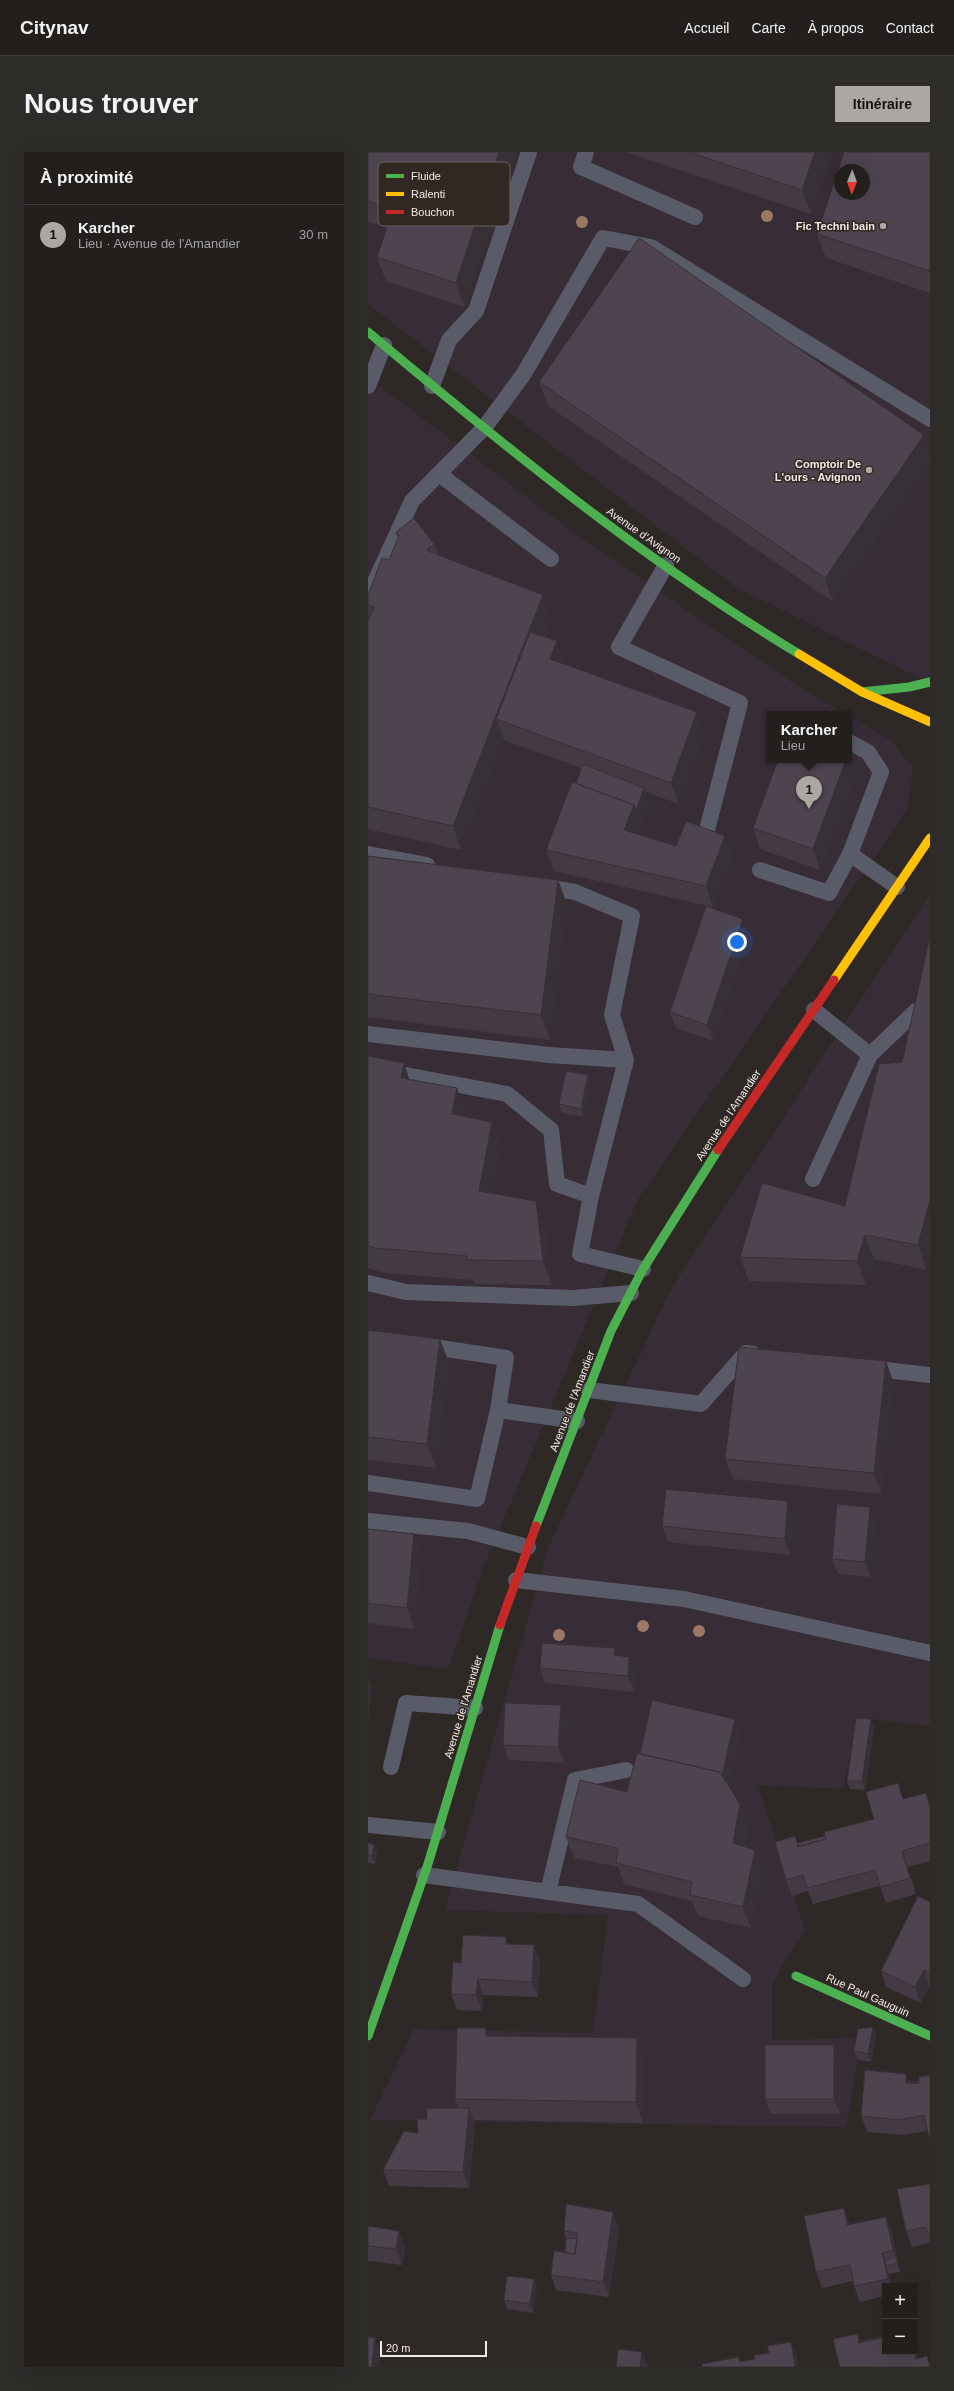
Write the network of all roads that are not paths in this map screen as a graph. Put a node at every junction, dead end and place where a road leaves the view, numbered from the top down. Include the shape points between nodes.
1 (529, 152) edge
2 (586, 152) edge
3 (510, 209) edge
4 (695, 218) dead end
5 (504, 226) edge
6 (368, 332) edge
7 (384, 345) junction
8 (368, 386) edge
9 (432, 386) junction
10 (930, 419) edge
11 (484, 428) junction
12 (439, 474) junction
13 (551, 559) dead end
14 (666, 565) junction
15 (368, 595) edge
16 (930, 682) edge
17 (862, 692) junction
18 (930, 722) edge
19 (852, 744) edge
20 (707, 830) edge
21 (930, 838) edge
22 (368, 854) edge
23 (850, 854) junction
24 (445, 868) edge
25 (760, 870) dead end
26 (529, 884) edge
27 (898, 887) junction
28 (814, 1010) junction
29 (916, 1011) edge
30 (368, 1034) edge
31 (870, 1055) junction
32 (626, 1060) junction
33 (368, 1068) edge
34 (812, 1179) dead end
35 (591, 1196) junction
36 (643, 1269) junction
37 (368, 1283) edge
38 (631, 1292) junction
39 (406, 1343) edge
40 (769, 1356) edge
41 (853, 1366) edge
42 (930, 1375) edge
43 (589, 1390) junction
44 (498, 1410) junction
45 (577, 1421) junction
46 (368, 1483) edge
47 (368, 1521) edge
48 (528, 1547) junction
49 (516, 1580) junction
50 (930, 1653) edge
51 (475, 1708) junction
52 (392, 1767) dead end
53 (626, 1770) dead end
54 (368, 1825) edge
55 (438, 1832) junction
56 (424, 1875) junction
57 (548, 1892) junction
58 (796, 1976) dead end
59 (743, 1979) dead end
60 (370, 2028) edge
61 (930, 2036) edge

1 - 3 lane
2 - 4 lane via 581,166
5 - 9 lane via 476,311 449,340
6 - 7 main road, Avenue d'Avignon
7 - 8 lane
7 - 9 main road, Avenue d'Avignon
9 - 11 main road, Avenue d'Avignon
10 - 11 lane via 651,247 603,238 523,375
11 - 12 lane
11 - 14 main road, Avenue d'Avignon via 614,530
12 - 13 lane
12 - 15 lane via 412,501
14 - 17 main road, Avenue d'Avignon via 769,636
14 - 20 lane via 619,647 740,703
16 - 17 main road
17 - 18 main road, Avenue d'Avignon
19 - 23 lane via 868,752 880,772
21 - 27 main road, Avenue de l'Amandier
22 - 24 lane
23 - 25 lane via 829,894
23 - 27 lane
26 - 32 lane via 575,892 632,916 612,1015
27 - 28 main road, Avenue de l'Amandier
28 - 31 lane
28 - 36 main road, Avenue de l'Amandier via 723,1143
29 - 31 lane
30 - 32 lane via 549,1055
31 - 34 lane
32 - 35 lane
33 - 35 lane via 507,1094 552,1130 557,1184
35 - 36 lane via 580,1254
36 - 38 main road, Avenue de l'Amandier
37 - 38 lane via 406,1292 573,1298
38 - 43 main road, Avenue de l'Amandier via 611,1331
39 - 44 lane via 506,1358
40 - 43 lane via 746,1353 701,1404
41 - 42 lane
43 - 45 main road, Avenue de l'Amandier
44 - 45 lane
44 - 46 lane via 477,1500
45 - 48 main road, Avenue de l'Amandier
47 - 48 lane via 468,1531
48 - 49 main road, Avenue de l'Amandier
49 - 50 lane via 684,1599
49 - 51 main road, Avenue de l'Amandier via 504,1610
51 - 52 lane via 406,1703
51 - 55 main road, Avenue de l'Amandier
53 - 57 lane via 576,1780
54 - 55 lane
55 - 56 main road, Avenue de l'Amandier
56 - 57 lane
56 - 60 main road, Avenue de l'Amandier
57 - 59 lane via 638,1904
58 - 61 main road, Rue Paul Gauguin

